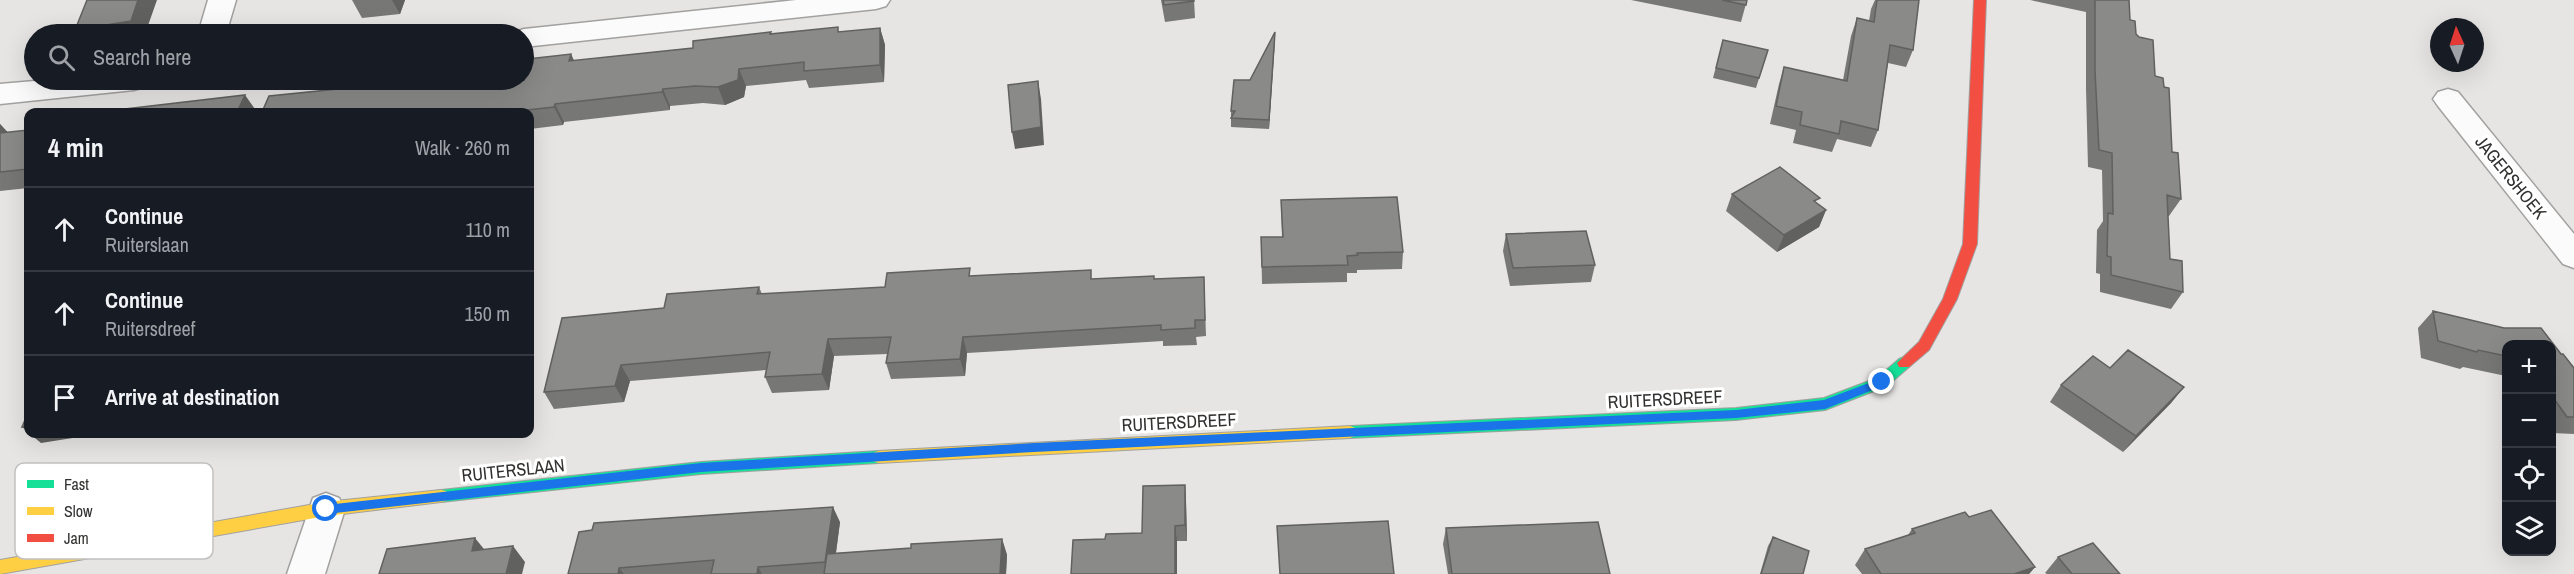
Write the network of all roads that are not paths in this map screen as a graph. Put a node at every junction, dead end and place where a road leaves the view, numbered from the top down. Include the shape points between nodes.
1 (222, 0) edge
2 (876, 0) edge
3 (1980, 0) edge
4 (215, 24) edge
5 (534, 38) edge
6 (38, 90) edge
7 (0, 94) edge
8 (2448, 99) dead end
9 (2574, 256) edge
10 (1034, 447) joint
11 (326, 509) junction
12 (213, 529) edge
13 (45, 559) edge
14 (0, 567) edge
15 (306, 574) edge

1 - 4 street
2 - 5 street
3 - 10 street, RUITERSDREEF via 1970,244 1950,299 1923,346 1882,382 1825,404 1736,414
6 - 7 street
8 - 9 street, JAGERSHOEK
10 - 11 street, RUITERSLAAN via 701,468
11 - 12 street, RUITERSLAAN
11 - 15 street
13 - 14 street, RUITERSLAAN

